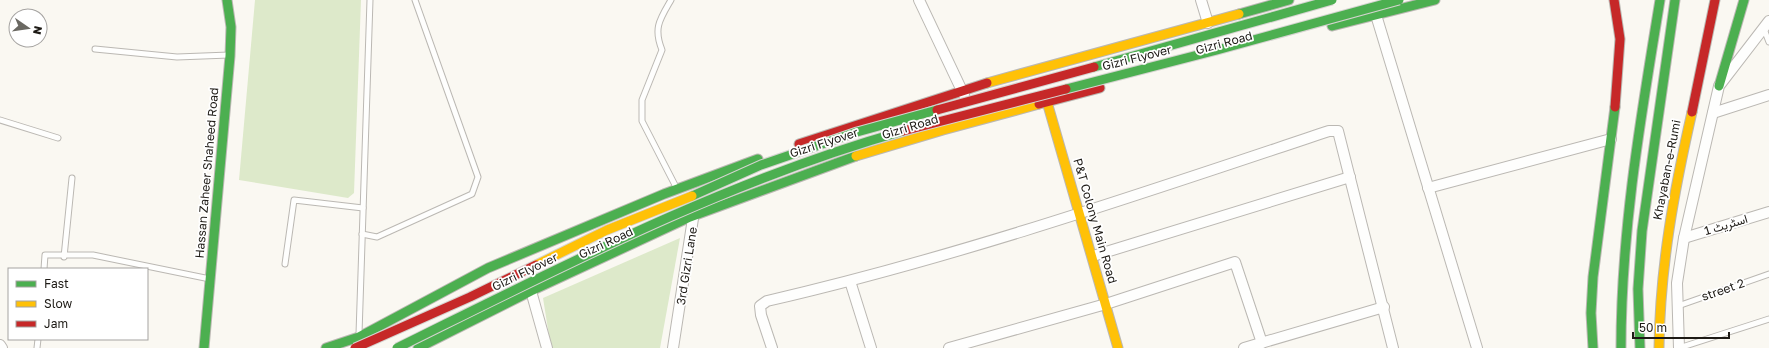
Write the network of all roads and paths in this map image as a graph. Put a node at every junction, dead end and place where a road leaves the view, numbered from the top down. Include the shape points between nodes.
1 (227, 0) edge
2 (370, 0) edge
3 (415, 0) edge
4 (671, 0) edge
5 (919, 0) edge
6 (1201, 0) edge
7 (1289, 0) edge
8 (1332, 0) edge
9 (1399, 0) edge
10 (1435, 0) edge
11 (1614, 0) edge
12 (1660, 0) edge
13 (1675, 0) edge
14 (1715, 0) edge
15 (1742, 3) edge
16 (1376, 15) junction
17 (1208, 23) junction
18 (1766, 24) edge
19 (1769, 42) edge
20 (95, 50) dead end
21 (229, 55) junction
22 (1720, 86) junction
23 (963, 90) junction
24 (1769, 95) edge
25 (1047, 102) junction
26 (1713, 113) junction
27 (0, 120) edge
28 (971, 123) junction
29 (58, 138) dead end
30 (1611, 139) junction
31 (1350, 176) junction
32 (72, 178) dead end
33 (690, 184) junction
34 (1428, 188) junction
35 (678, 189) junction
36 (363, 208) junction
37 (1769, 212) edge
38 (1081, 214) junction
39 (695, 215) junction
40 (362, 234) junction
41 (1684, 238) junction
42 (64, 256) junction
43 (1093, 256) junction
44 (285, 264) dead end
45 (44, 268) edge
46 (1769, 274) edge
47 (210, 279) junction
48 (850, 281) junction
49 (531, 290) junction
50 (1106, 304) junction
51 (1677, 306) junction
52 (1384, 307) junction
53 (1769, 319) edge
54 (359, 337) junction
55 (1262, 343) junction
56 (0, 345) edge
57 (2, 348) edge
58 (204, 348) edge
59 (326, 348) edge
60 (355, 348) edge
61 (397, 348) edge
62 (418, 348) edge
63 (546, 348) edge
64 (673, 348) edge
65 (772, 348) edge
66 (871, 348) edge
67 (949, 348) edge
68 (1118, 348) edge
69 (1244, 348) edge
70 (1393, 348) edge
71 (1477, 348) edge
72 (1594, 348) edge
73 (1621, 348) edge
74 (1640, 348) edge
75 (1659, 348) edge
76 (1679, 348) edge

1 - 21 main road, Hassan Zaheer Shaheed Road via 231,18
2 - 36 lane
3 - 40 lane via 478,177 472,194 377,237
4 - 35 lane via 659,21 657,38 662,50 642,100 642,121
5 - 23 street
6 - 17 street
7 - 17 main road, Gizri Road
8 - 60 main road, Gizri Flyover, bridge via 857,132 761,165 672,205 607,230 470,297
9 - 61 main road, Gizri Flyover, bridge via 959,116 876,139 787,168 692,207 543,276
10 - 16 main road, Gizri Road
11 - 30 main road via 1619,29 1620,64
12 - 73 main road via 1625,226 1621,280
13 - 74 main road via 1637,275
14 - 75 main road, Khayaban-e-Rumi via 1668,223
15 - 22 main road
16 - 25 main road, Gizri Road
16 - 34 street
17 - 23 main road, Gizri Road
18 - 19 lane
18 - 22 street
20 - 21 lane via 177,57
21 - 47 main road, Hassan Zaheer Shaheed Road
22 - 26 street
23 - 28 street
23 - 33 main road, Gizri Road via 826,134
24 - 26 street
25 - 28 main road, Gizri Road
25 - 38 main road, P&T Colony Main Road
26 - 41 street
27 - 29 lane
28 - 39 main road, Gizri Road via 840,162
30 - 34 street
30 - 72 main road via 1592,287 1591,328
31 - 38 street via 1338,131 1329,131
31 - 43 street
31 - 52 street
32 - 42 lane
33 - 35 main road, Gizri Road
33 - 39 street, 3rd Gizri Lane
34 - 71 street
35 - 54 main road, Gizri Road via 488,268
36 - 40 lane
36 - 44 lane via 294,200
37 - 41 street, اسٹریٹ 1
38 - 43 main road, P&T Colony Main Road
38 - 48 street
39 - 49 main road, Gizri Road
39 - 64 street, 3rd Gizri Lane
40 - 54 lane
41 - 51 street via 1677,283
42 - 45 lane via 45,255
42 - 47 lane via 93,255
43 - 50 main road, P&T Colony Main Road
46 - 51 lane, street 2
47 - 58 main road, Hassan Zaheer Shaheed Road
48 - 65 street via 767,301 760,306
48 - 66 street
49 - 62 main road, Gizri Road
49 - 63 street
50 - 55 street via 1235,262
50 - 67 street
50 - 68 main road, P&T Colony Main Road
51 - 76 street
52 - 55 street
52 - 70 street
53 - 76 lane
54 - 59 main road, Gizri Road
55 - 69 street
56 - 57 street

